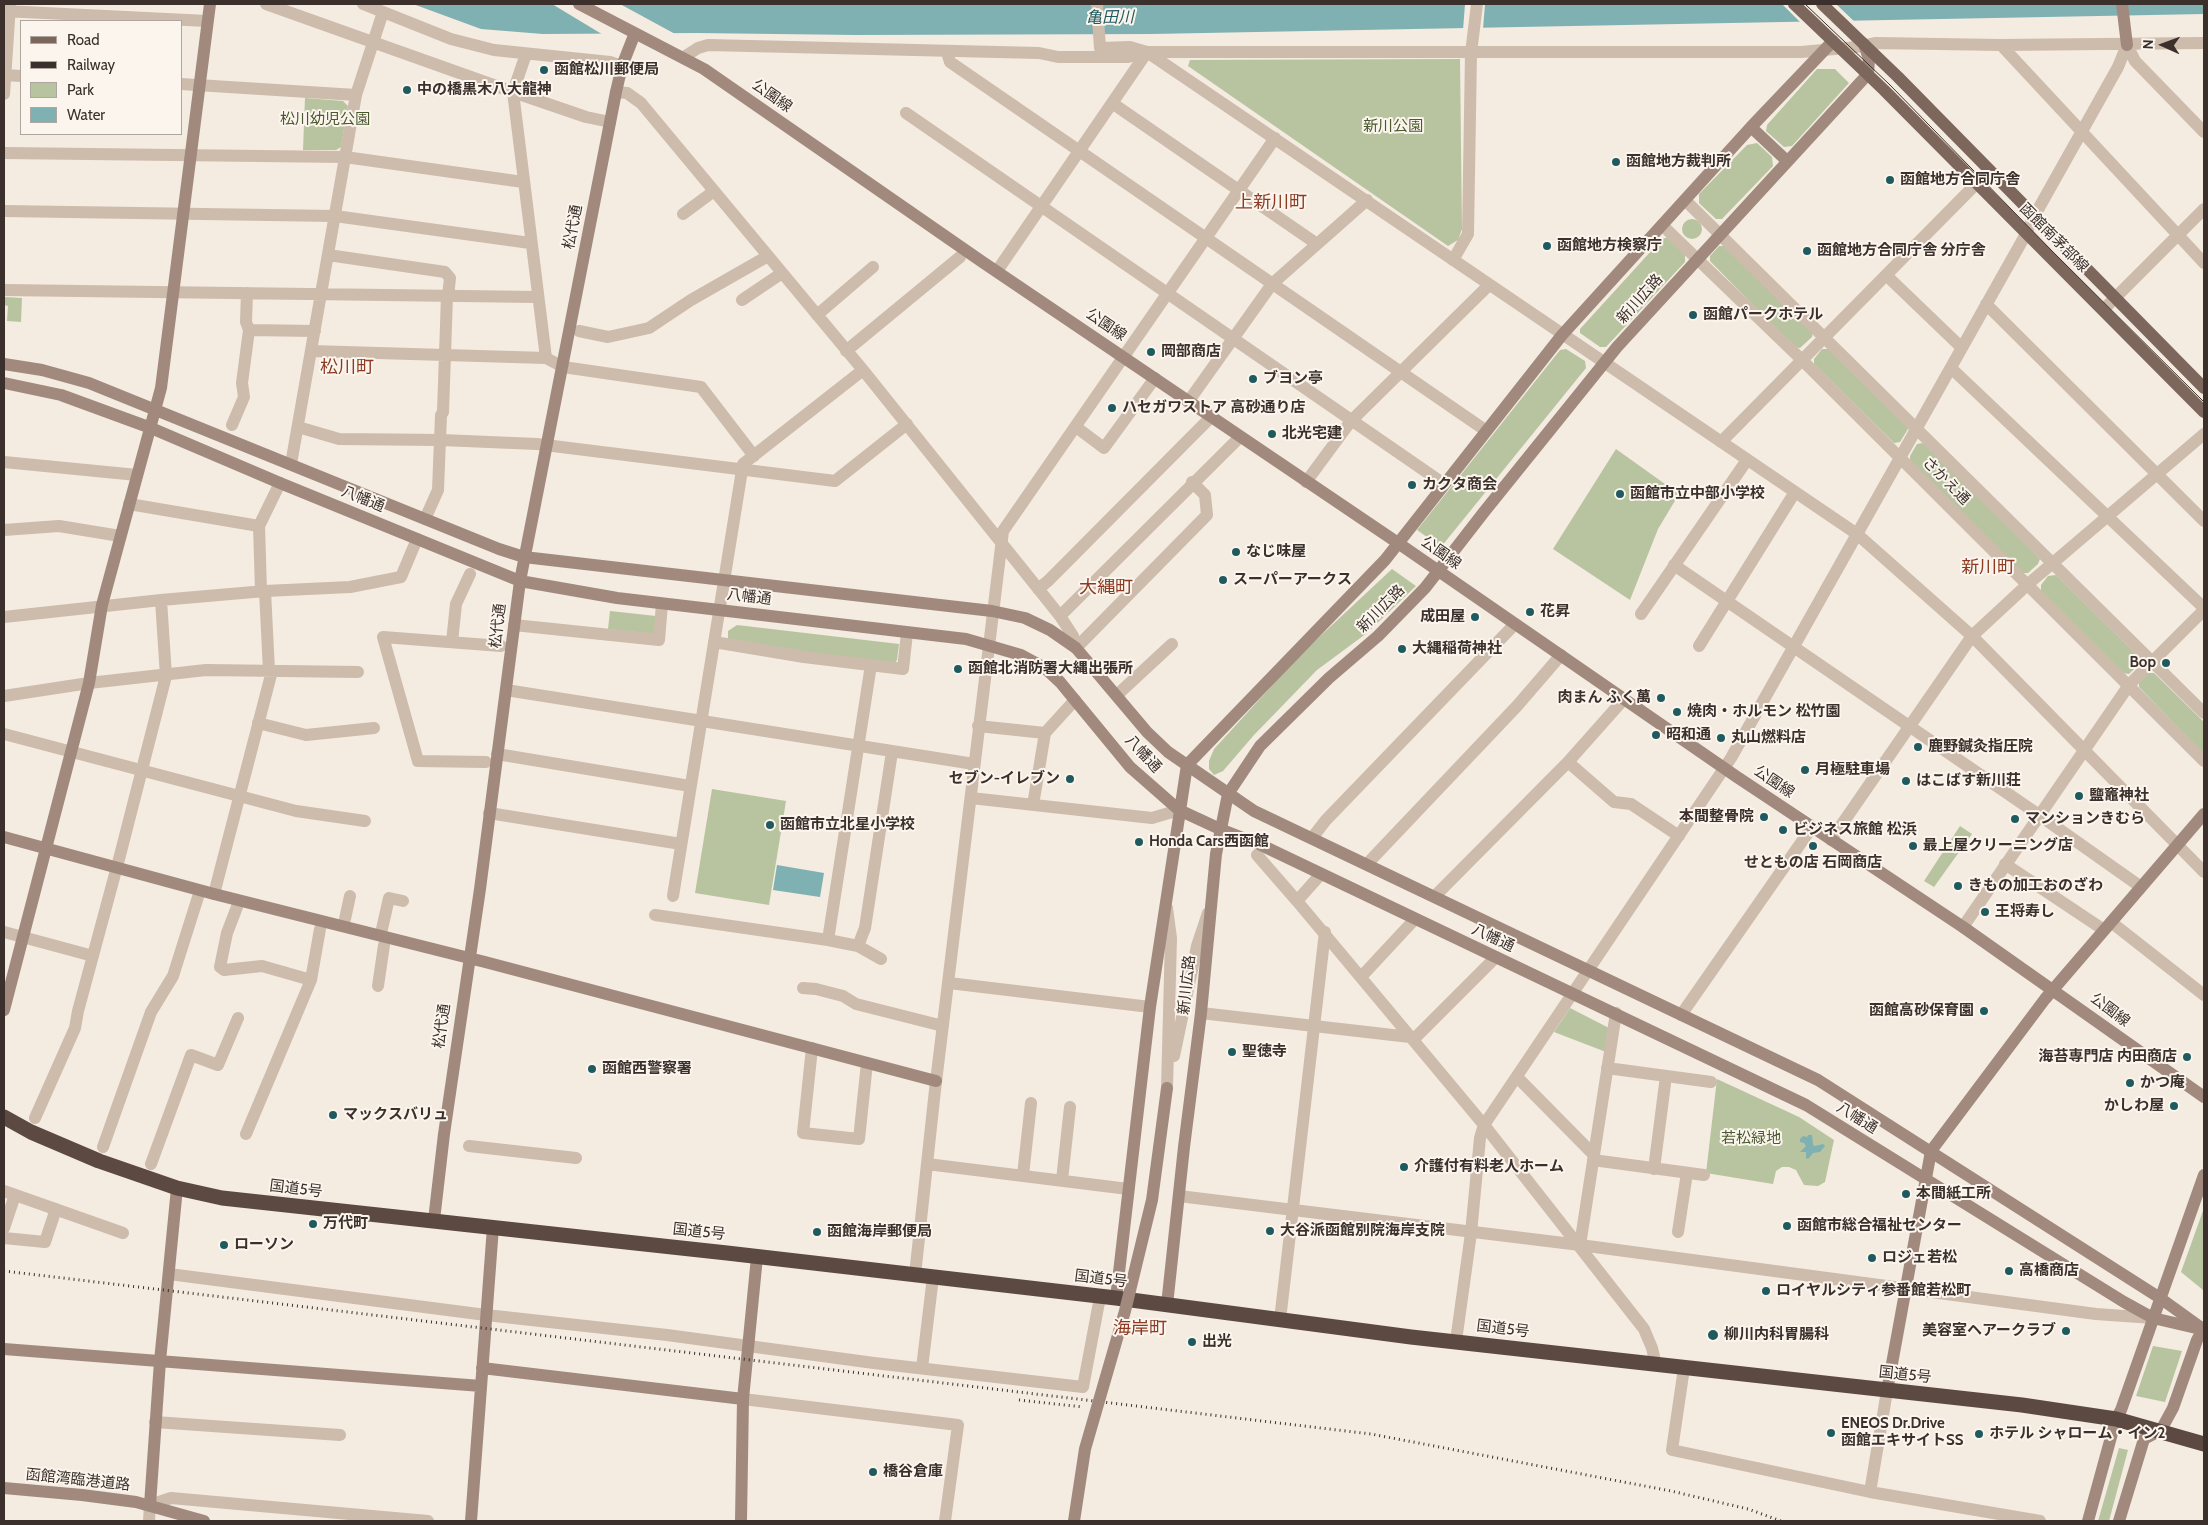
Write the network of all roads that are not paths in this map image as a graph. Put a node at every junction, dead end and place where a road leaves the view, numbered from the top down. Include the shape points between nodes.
1 (210, 4) edge
2 (266, 4) edge
3 (363, 4) edge
4 (580, 4) edge
5 (1097, 4) edge
6 (1477, 4) edge
7 (1794, 4) edge
8 (1822, 4) edge
9 (2122, 4) edge
10 (8, 9) edge
11 (383, 12) junction
12 (207, 21) junction
13 (633, 37) junction
14 (373, 41) junction
15 (2204, 43) edge
16 (1099, 44) junction
17 (1864, 44) junction
18 (1838, 45) junction
19 (2001, 45) junction
20 (2127, 45) junction
21 (1823, 51) junction
22 (947, 52) junction
23 (1147, 52) junction
24 (1039, 53) junction
25 (526, 54) junction
26 (1470, 54) junction
27 (684, 57) junction
28 (622, 66) junction
29 (1868, 74) junction
30 (4, 75) edge
31 (20, 76) edge
32 (182, 84) edge
33 (199, 85) junction
34 (513, 92) junction
35 (616, 92) junction
36 (4, 94) edge
37 (356, 95) junction
38 (1112, 103) junction
39 (906, 113) dead end
40 (610, 122) junction
41 (1751, 127) junction
42 (2081, 131) junction
43 (2204, 132) edge
44 (1275, 138) junction
45 (1079, 151) junction
46 (4, 153) edge
47 (190, 154) junction
48 (345, 157) junction
49 (1787, 161) junction
50 (523, 182) junction
51 (1977, 183) junction
52 (714, 191) junction
53 (1239, 192) junction
54 (1367, 200) junction
55 (1685, 200) junction
56 (1041, 207) junction
57 (2204, 209) edge
58 (4, 211) edge
59 (182, 214) junction
60 (683, 214) dead end
61 (335, 216) junction
62 (2035, 216) junction
63 (1662, 225) junction
64 (1721, 234) junction
65 (2026, 234) junction
66 (2178, 235) junction
67 (1207, 239) junction
68 (530, 243) junction
69 (1316, 244) junction
70 (328, 255) junction
71 (768, 256) junction
72 (960, 257) dead end
73 (1698, 258) junction
74 (1453, 260) junction
75 (2204, 263) edge
76 (873, 267) dead end
77 (997, 272) junction
78 (782, 273) junction
79 (1886, 275) junction
80 (1272, 284) junction
81 (1489, 285) junction
82 (4, 290) edge
83 (172, 292) junction
84 (247, 294) junction
85 (322, 294) junction
86 (1168, 294) junction
87 (448, 296) junction
88 (537, 297) junction
89 (2115, 298) junction
90 (742, 300) dead end
91 (1986, 304) junction
92 (2103, 310) junction
93 (817, 315) junction
94 (249, 330) junction
95 (315, 331) junction
96 (579, 331) dead end
97 (1562, 335) junction
98 (1825, 336) junction
99 (1233, 339) junction
100 (1962, 348) junction
101 (846, 350) junction
102 (311, 351) junction
103 (446, 354) junction
104 (1124, 357) junction
105 (546, 358) junction
106 (1802, 360) junction
107 (1604, 362) junction
108 (4, 364) edge
109 (563, 367) junction
110 (1951, 368) junction
111 (863, 370) junction
112 (1400, 371) junction
113 (1155, 378) junction
114 (4, 383) edge
115 (2204, 388) edge
116 (1188, 402) junction
117 (156, 410) junction
118 (2204, 412) edge
119 (1212, 418) junction
120 (1351, 421) junction
121 (908, 424) junction
122 (232, 425) dead end
123 (298, 427) junction
124 (1076, 427) junction
125 (151, 428) junction
126 (1917, 429) junction
127 (1485, 430) junction
128 (2204, 434) edge
129 (1240, 437) junction
130 (441, 440) junction
131 (1721, 442) junction
132 (546, 446) junction
133 (754, 456) junction
134 (1900, 458) junction
135 (1747, 460) junction
136 (4, 462) edge
137 (291, 464) junction
138 (742, 470) junction
139 (2157, 474) junction
140 (137, 475) junction
141 (1192, 482) junction
142 (1306, 482) junction
143 (280, 483) junction
144 (1444, 484) junction
145 (1795, 492) junction
146 (129, 504) junction
147 (2108, 516) junction
148 (425, 519) junction
149 (2204, 521) edge
150 (259, 526) junction
151 (4, 530) edge
152 (1857, 534) junction
153 (120, 536) junction
154 (417, 539) junction
155 (1002, 542) junction
156 (1398, 543) junction
157 (524, 557) junction
158 (2054, 564) junction
159 (1674, 565) junction
160 (1437, 571) junction
161 (470, 574) dead end
162 (725, 580) junction
163 (520, 581) junction
164 (2027, 586) junction
165 (1038, 589) junction
166 (263, 591) junction
167 (161, 600) junction
168 (1727, 602) junction
169 (662, 604) junction
170 (102, 605) junction
171 (2204, 609) edge
172 (719, 610) junction
173 (992, 611) junction
174 (1641, 614) dead end
175 (1060, 616) junction
176 (4, 617) edge
177 (1515, 624) junction
178 (514, 625) junction
179 (907, 633) junction
180 (1972, 636) junction
181 (452, 642) junction
182 (714, 642) junction
183 (988, 644) junction
184 (1172, 644) dead end
185 (501, 646) dead end
186 (1699, 646) dead end
187 (1793, 646) junction
188 (1076, 648) junction
189 (1561, 655) junction
190 (2152, 661) junction
191 (871, 665) junction
192 (271, 671) junction
193 (358, 672) dead end
194 (166, 676) junction
195 (89, 683) junction
196 (2129, 685) junction
197 (506, 690) junction
198 (1117, 695) junction
199 (4, 696) edge
200 (1624, 698) junction
201 (1075, 700) junction
202 (2204, 713) edge
203 (700, 721) junction
204 (258, 723) junction
205 (978, 726) junction
206 (1910, 726) junction
207 (374, 728) dead end
208 (1044, 733) junction
209 (4, 734) edge
210 (859, 747) junction
211 (2085, 750) junction
212 (71, 752) junction
213 (892, 752) junction
214 (497, 754) junction
215 (2204, 761) edge
216 (486, 762) dead end
217 (1568, 762) junction
218 (974, 764) junction
219 (1187, 765) junction
220 (1725, 768) junction
221 (143, 771) junction
222 (690, 786) junction
223 (1228, 794) junction
224 (239, 796) junction
225 (971, 798) junction
226 (1034, 805) junction
227 (1179, 810) junction
228 (489, 813) junction
229 (2204, 814) edge
230 (2039, 815) junction
231 (365, 822) dead end
232 (1812, 827) junction
233 (1220, 829) junction
234 (1679, 836) junction
235 (4, 837) edge
236 (1312, 838) junction
237 (1831, 840) junction
238 (681, 844) junction
239 (2176, 845) junction
240 (47, 849) junction
241 (1256, 855) dead end
242 (1367, 864) junction
243 (2006, 864) junction
244 (116, 871) junction
245 (2204, 872) edge
246 (1321, 874) junction
247 (2141, 887) junction
248 (214, 894) junction
249 (350, 896) dead end
250 (673, 896) dead end
251 (1435, 896) junction
252 (198, 897) dead end
253 (1166, 898) junction
254 (403, 901) dead end
255 (1297, 901) junction
256 (1211, 904) junction
257 (237, 907) dead end
258 (655, 915) dead end
259 (345, 919) dead end
260 (1415, 919) junction
261 (1963, 926) junction
262 (2107, 926) junction
263 (320, 929) dead end
264 (382, 929) dead end
265 (4, 932) edge
266 (1325, 932) junction
267 (23, 938) junction
268 (828, 940) junction
269 (384, 945) dead end
270 (858, 946) junction
271 (93, 956) junction
272 (1496, 957) junction
273 (469, 958) junction
274 (882, 959) dead end
275 (1588, 970) junction
276 (1361, 977) junction
277 (311, 980) junction
278 (949, 983) junction
279 (378, 986) dead end
280 (803, 988) dead end
281 (2054, 988) junction
282 (1573, 992) junction
283 (2204, 995) edge
284 (1150, 1007) junction
285 (4, 1010) edge
286 (1201, 1013) junction
287 (1616, 1013) junction
288 (1681, 1016) junction
289 (238, 1018) dead end
290 (943, 1026) junction
291 (1314, 1026) junction
292 (1412, 1039) junction
293 (812, 1048) junction
294 (867, 1063) junction
295 (1607, 1068) junction
296 (1517, 1076) junction
297 (1666, 1076) junction
298 (936, 1081) junction
299 (1711, 1082) dead end
300 (1167, 1088) junction
301 (2204, 1097) edge
302 (1031, 1103) dead end
303 (1070, 1107) dead end
304 (4, 1117) edge
305 (34, 1118) dead end
306 (1484, 1125) junction
307 (246, 1134) dead end
308 (469, 1146) dead end
309 (103, 1147) dead end
310 (1931, 1151) junction
311 (1593, 1157) junction
312 (576, 1158) dead end
313 (152, 1164) dead end
314 (927, 1164) junction
315 (1654, 1168) junction
316 (1687, 1173) junction
317 (1023, 1175) junction
318 (2204, 1175) edge
319 (1704, 1176) dead end
320 (1062, 1180) junction
321 (1926, 1180) junction
322 (177, 1188) junction
323 (1128, 1189) junction
324 (9, 1193) edge
325 (1179, 1196) junction
326 (56, 1209) junction
327 (1293, 1210) junction
328 (434, 1220) junction
329 (493, 1227) junction
330 (4, 1228) edge
331 (1678, 1232) dead end
332 (123, 1233) dead end
333 (1471, 1233) junction
334 (4, 1238) edge
335 (1580, 1245) junction
336 (757, 1257) junction
337 (169, 1274) junction
338 (915, 1275) junction
339 (933, 1277) junction
340 (1905, 1290) junction
341 (1100, 1297) junction
342 (1116, 1298) junction
343 (2160, 1298) junction
344 (1167, 1305) junction
345 (486, 1315) junction
346 (2153, 1318) junction
347 (1280, 1320) junction
348 (2204, 1329) edge
349 (1456, 1342) junction
350 (749, 1346) junction
351 (4, 1349) edge
352 (160, 1361) junction
353 (1656, 1365) junction
354 (482, 1368) junction
355 (922, 1368) junction
356 (1684, 1368) junction
357 (481, 1386) junction
358 (1887, 1391) junction
359 (743, 1399) junction
360 (2116, 1419) junction
361 (155, 1422) junction
362 (2161, 1430) junction
363 (340, 1435) dead end
364 (2204, 1444) edge
365 (4, 1488) edge
366 (1870, 1492) junction
367 (150, 1505) junction
368 (149, 1521) edge
369 (204, 1521) edge
370 (428, 1521) edge
371 (471, 1521) edge
372 (741, 1521) edge
373 (945, 1521) edge
374 (1074, 1521) edge
375 (2040, 1521) edge
376 (2088, 1521) edge
377 (2119, 1521) edge

1 - 12 street
2 - 14 street
3 - 11 street
4 - 13 street, 公園線
5 - 16 street
6 - 26 street
7 - 18 main road, 函館南茅部線
8 - 17 main road, 函館南茅部線
9 - 20 street
10 - 12 street
10 - 30 street
11 - 14 street
11 - 25 street via 451,39
12 - 33 street
13 - 27 street, 公園線 via 655,42
13 - 28 street, 松代通
14 - 34 street
14 - 37 street
15 - 20 street
16 - 23 street
16 - 24 street
17 - 18 street
17 - 19 street
17 - 29 street via 1869,59
17 - 62 main road, 函館南茅部線
18 - 21 street
18 - 29 main road, 函館南茅部線
19 - 20 street
19 - 42 street
20 - 42 street
20 - 43 street via 2135,61
21 - 26 street
21 - 41 street, 新川広路
22 - 24 street
22 - 27 street via 708,45
22 - 45 street via 950,62
23 - 24 street via 1128,58 1058,57
23 - 26 street
23 - 38 street
23 - 44 street
25 - 28 street
25 - 34 street
26 - 74 street via 1468,234
27 - 77 street, 公園線
28 - 35 street, 松代通
29 - 49 street, 新川広路
29 - 51 main road, 函館南茅部線
30 - 31 street
30 - 36 street
32 - 33 street
33 - 37 street
33 - 47 street
34 - 40 street
34 - 50 street
35 - 40 street, 松代通
35 - 52 street via 627,93 641,103
37 - 48 street
38 - 45 street
38 - 53 street
39 - 56 street
40 - 109 street, 松代通
41 - 49 street
41 - 55 street, 新川広路
42 - 62 street
42 - 66 street
44 - 53 street
44 - 54 street
45 - 56 street
45 - 67 street
46 - 47 street
47 - 48 street
47 - 59 street
48 - 50 street
48 - 61 street
49 - 64 street, 新川広路
50 - 68 street
51 - 65 main road, 函館南茅部線
51 - 79 street
52 - 60 street
52 - 71 street
53 - 67 street
53 - 69 street
54 - 69 street
54 - 74 street
55 - 63 street, 新川広路
55 - 64 street, さかえ通
56 - 77 street
56 - 86 street
57 - 66 street
58 - 59 street
59 - 61 street
59 - 83 street
61 - 68 street
61 - 70 street
62 - 65 street
62 - 89 main road, 函館南茅部線
63 - 73 street, さかえ通
63 - 97 street, 新川広路
64 - 73 street, 新川広路
64 - 98 street, さかえ通
65 - 91 street
65 - 92 main road, 函館南茅部線
66 - 75 street
66 - 89 street
67 - 80 street
67 - 86 street
68 - 88 street
69 - 80 street
70 - 85 street
70 - 87 street via 445,272 450,278
71 - 78 street
71 - 96 street via 648,328 608,337
72 - 101 street
73 - 106 street, さかえ通
73 - 107 street, 新川広路
74 - 81 street
76 - 93 street
77 - 104 street, 公園線
78 - 90 street
78 - 93 street
79 - 98 street
79 - 100 street
80 - 99 street
80 - 112 street
81 - 97 street
81 - 112 street
82 - 83 street
83 - 84 street
83 - 117 street
84 - 85 street
84 - 94 street via 246,322
85 - 87 street
85 - 95 street
86 - 99 street
86 - 104 street
87 - 88 street
87 - 103 street
88 - 105 street
89 - 92 street
89 - 115 main road, 函館南茅部線
91 - 100 street
91 - 139 street
92 - 118 main road, 函館南茅部線
93 - 101 street
94 - 95 street
94 - 122 street via 242,383 244,397
95 - 102 street
97 - 107 street
97 - 127 street, 新川広路
98 - 106 street
98 - 126 street, さかえ通
99 - 116 street
99 - 120 street
100 - 110 street
101 - 111 street
102 - 103 street
102 - 123 street
103 - 105 street
103 - 130 street
104 - 113 street, 公園線
104 - 124 street
105 - 109 street
106 - 131 street
106 - 134 street, さかえ通
107 - 131 street
107 - 160 street, 新川広路
108 - 117 street, 八幡通 via 68,376
109 - 132 street, 松代通
109 - 133 street via 701,387
110 - 126 street
110 - 147 street
111 - 121 street
111 - 133 street
112 - 120 street
112 - 127 street
113 - 116 street, 公園線
113 - 124 street via 1104,448
114 - 125 street, 八幡通 via 61,395
116 - 119 street, 公園線
117 - 125 street
117 - 137 street, 八幡通
119 - 129 street, 公園線
119 - 165 street
120 - 142 street
120 - 144 street
121 - 138 street via 835,481
121 - 155 street
123 - 130 street via 339,439
123 - 137 street
124 - 155 street via 1003,531
125 - 140 street
125 - 143 street, 八幡通
126 - 134 street
126 - 158 street, さかえ通
127 - 144 street, 新川広路
128 - 139 street
129 - 141 street
129 - 142 street, 公園線
130 - 132 street
130 - 148 street via 438,490
131 - 135 street
132 - 138 street
132 - 157 street, 松代通
133 - 138 street via 743,464
134 - 152 street
134 - 164 street, さかえ通
135 - 145 street
135 - 159 street
136 - 140 street
137 - 148 street, 八幡通
138 - 162 street
139 - 147 street
139 - 149 street
140 - 146 street
141 - 175 street
141 - 188 street via 1205,494 1207,515
142 - 156 street, 公園線
143 - 150 street
143 - 154 street, 八幡通
144 - 156 street, 新川広路
145 - 152 street
145 - 168 street
146 - 150 street
146 - 153 street
147 - 158 street
147 - 171 street
148 - 157 street, 八幡通
150 - 166 street
151 - 153 street via 58,526
152 - 180 street
152 - 187 street
153 - 170 street
154 - 163 street, 八幡通
154 - 166 street via 401,577 350,586
155 - 165 street
155 - 173 street
156 - 160 street, 公園線
156 - 219 street, 新川広路
157 - 162 street, 八幡通
157 - 163 street, 松代通
158 - 164 street
158 - 190 street, さかえ通
159 - 168 street
159 - 174 street
160 - 177 street, 公園線
160 - 223 street, 新川広路 via 1425,588 1378,636 1329,678 1260,746
161 - 181 street via 456,604
162 - 172 street
162 - 173 street, 八幡通
163 - 169 street, 八幡通
163 - 178 street, 松代通
164 - 180 street
164 - 196 street, さかえ通
165 - 175 street
166 - 167 street
166 - 192 street
167 - 170 street
167 - 194 street
168 - 186 street
168 - 187 street
169 - 172 street, 八幡通
169 - 178 street via 659,640
170 - 176 street
170 - 195 street
171 - 190 street
172 - 179 street, 八幡通
172 - 182 street
173 - 183 street
173 - 188 street, 八幡通 via 1025,618
175 - 188 street
177 - 189 street, 公園線
177 - 236 street
178 - 197 street, 松代通
179 - 183 street, 八幡通
179 - 191 street via 903,669
180 - 206 street
180 - 211 street
181 - 185 street
181 - 216 street via 383,637 418,762
182 - 191 street
182 - 203 street
183 - 201 street, 八幡通 via 1021,655 1044,668
183 - 205 street
184 - 198 street
187 - 206 street
187 - 220 street
188 - 198 street, 八幡通
189 - 200 street, 公園線
189 - 242 street
190 - 196 street
190 - 202 street, さかえ通
191 - 210 street
192 - 193 street
192 - 194 street via 206,670
192 - 204 street
194 - 195 street
194 - 221 street
195 - 199 street
195 - 212 street
196 - 211 street
196 - 215 street, さかえ通
197 - 203 street
197 - 214 street, 松代通
198 - 219 street, 八幡通 via 1147,732
200 - 217 street
200 - 220 street, 公園線
201 - 208 street
201 - 227 street, 八幡通 via 1130,767
203 - 210 street
203 - 222 street
204 - 207 street via 306,735
204 - 224 street
205 - 208 street
205 - 218 street
206 - 230 street
206 - 237 street
208 - 226 street
209 - 212 street
210 - 213 street
210 - 268 street
211 - 230 street
211 - 239 street
212 - 221 street
212 - 240 street
213 - 218 street
213 - 270 street via 865,928
214 - 222 street
214 - 228 street, 松代通
217 - 234 street via 1614,802 1631,804
217 - 251 street
218 - 225 street
219 - 223 street, 八幡通
219 - 227 street
220 - 232 street, 公園線
220 - 234 street
221 - 224 street
221 - 244 street
222 - 238 street
223 - 233 street, 新川広路
223 - 236 street, 八幡通 via 1254,811
224 - 231 street via 296,812
224 - 248 street
225 - 226 street
225 - 278 street
226 - 227 street via 1152,818
227 - 233 street, 八幡通
227 - 253 street
228 - 238 street
228 - 273 street, 松代通
229 - 239 street
230 - 243 street
230 - 247 street
232 - 237 street, 公園線
232 - 288 street
233 - 246 street, 八幡通
233 - 256 street, 新川広路
234 - 275 street
235 - 240 street
236 - 242 street, 八幡通
237 - 261 street, 公園線
238 - 250 street
239 - 245 street
239 - 247 street
240 - 244 street
240 - 267 street
241 - 255 street
242 - 251 street, 八幡通
243 - 261 street
243 - 262 street
244 - 248 street
244 - 271 street
246 - 255 street
246 - 260 street, 八幡通
247 - 262 street
248 - 273 street
249 - 259 street
251 - 275 street, 八幡通
252 - 309 street via 173,976 151,1012
253 - 284 street
253 - 300 street via 1171,938
254 - 264 street via 389,898
255 - 266 street
256 - 286 street, 新川広路
256 - 300 street via 1197,946
257 - 277 street via 227,933 220,967 224,970 262,966
258 - 268 street
260 - 272 street, 八幡通
260 - 276 street
261 - 281 street, 公園線
262 - 281 street
262 - 283 street
263 - 277 street
265 - 267 street
266 - 276 street
266 - 291 street
267 - 271 street
267 - 285 street
268 - 270 street
269 - 279 street
270 - 274 street
271 - 305 street via 75,1028
272 - 282 street, 八幡通
272 - 292 street
273 - 293 street
273 - 328 street, 松代通
275 - 282 street
275 - 288 street, 八幡通
276 - 292 street
277 - 307 street
278 - 284 street
278 - 290 street
280 - 290 street via 843,996 856,1004
281 - 301 street, 公園線
281 - 310 street
282 - 287 street, 八幡通
282 - 296 street
284 - 323 street
286 - 291 street
286 - 325 street, 新川広路
287 - 295 street
287 - 321 street, 八幡通 via 1806,1105
288 - 310 street, 八幡通 via 1818,1080
289 - 313 street via 218,1065 191,1055
290 - 298 street
291 - 292 street
291 - 327 street
292 - 306 street
293 - 294 street
293 - 294 street via 803,1134 859,1139
294 - 298 street
295 - 297 street
295 - 311 street
296 - 306 street
296 - 311 street
297 - 299 street
297 - 315 street
298 - 314 street
300 - 374 street, bridge via 1152,1200 1125,1311 1085,1449
302 - 317 street
303 - 320 street
304 - 322 highway, 国道5号 via 74,1151
306 - 333 street
306 - 335 street
308 - 312 street
310 - 321 street
310 - 343 street, 八幡通
311 - 315 street
311 - 335 street
314 - 317 street
314 - 338 street
315 - 316 street
316 - 319 street
316 - 331 street
317 - 320 street
318 - 343 street
320 - 323 street
321 - 340 street
321 - 346 street, 八幡通
322 - 328 highway, 国道5号 via 222,1198
322 - 337 street
323 - 342 street
324 - 326 street
324 - 330 street
325 - 327 street
325 - 344 street, 新川広路
326 - 332 street
326 - 334 street via 45,1242
327 - 333 street
327 - 347 street
328 - 329 highway, 国道5号
329 - 336 highway, 国道5号
329 - 345 street
333 - 335 street
333 - 349 street
335 - 340 street
335 - 353 street via 1644,1329
336 - 338 highway, 国道5号
336 - 350 street
337 - 345 street
337 - 352 street
338 - 339 highway, 国道5号
339 - 341 highway, 国道5号
339 - 355 street
340 - 346 street
340 - 358 street
341 - 342 highway, 国道5号
341 - 355 street via 1083,1386
342 - 344 highway, 国道5号
343 - 346 street
343 - 348 street, 八幡通
344 - 347 highway, 国道5号
345 - 350 street
345 - 354 street
346 - 348 street, 八幡通
346 - 360 street
347 - 349 highway, 国道5号
348 - 362 street
349 - 353 highway, 国道5号
350 - 355 street
350 - 359 street
351 - 352 street
352 - 357 street
352 - 361 street
353 - 356 highway, 国道5号
354 - 357 street
354 - 359 street
356 - 358 highway, 国道5号
356 - 366 street via 1672,1450
357 - 371 street
358 - 360 highway, 国道5号
358 - 366 street
359 - 372 street
359 - 373 street via 958,1425
360 - 362 highway, 国道5号
360 - 376 street
361 - 363 street
361 - 367 street
362 - 364 highway, 国道5号
362 - 377 street via 2144,1440
365 - 367 street, 函館湾臨港道路
366 - 375 street
367 - 368 street
367 - 369 street, 函館湾臨港道路
367 - 370 street via 171,1498

